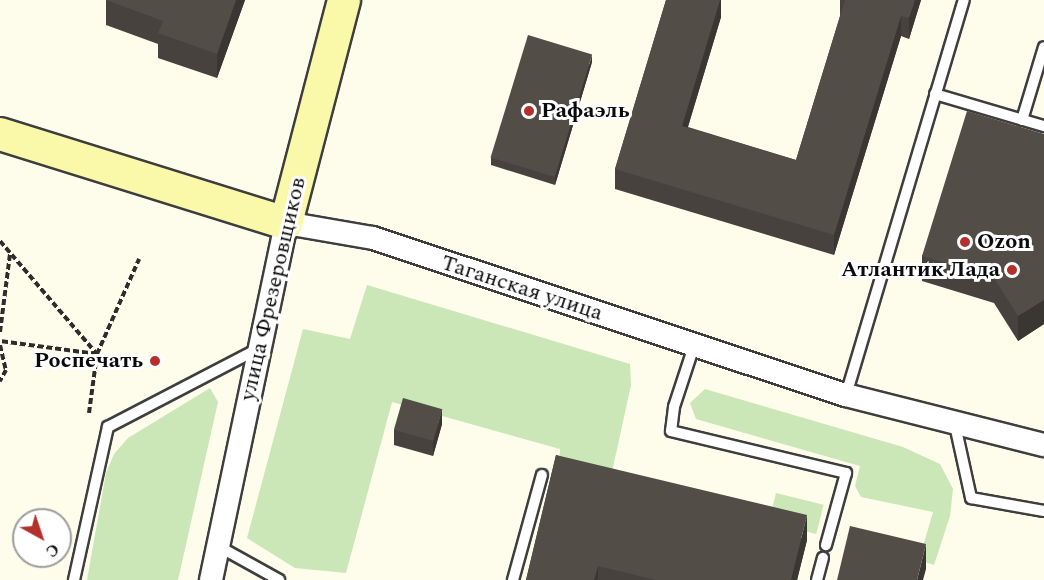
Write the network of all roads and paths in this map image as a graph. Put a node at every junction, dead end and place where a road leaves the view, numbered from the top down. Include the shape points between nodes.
1 (344, 0) edge
2 (964, 0) edge
3 (1044, 47) edge
4 (935, 94) junction
5 (1022, 120) junction
6 (1044, 126) edge
7 (0, 134) edge
8 (286, 223) junction
9 (0, 241) edge
10 (11, 254) junction
11 (139, 259) dead end
12 (0, 332) edge
13 (0, 341) edge
14 (0, 345) edge
15 (694, 345) junction
16 (258, 348) junction
17 (97, 354) junction
18 (0, 381) edge
19 (846, 395) junction
20 (89, 413) dead end
21 (955, 425) junction
22 (1044, 444) edge
23 (542, 475) dead end
24 (1044, 511) edge
25 (826, 545) dead end
26 (218, 546) junction
27 (823, 558) dead end
28 (74, 580) edge
29 (211, 580) edge
30 (279, 580) edge
31 (513, 580) edge
32 (817, 580) edge

1 - 8 main road, улица Фрезеровщиков
2 - 4 lane
3 - 5 lane
4 - 5 lane
4 - 19 lane
5 - 6 lane
7 - 8 main road, Таганская улица
8 - 15 street, Таганская улица via 373,238
8 - 16 street, улица Фрезеровщиков
9 - 10 path
10 - 12 path
10 - 17 path
11 - 17 path
13 - 17 path
14 - 18 path via 6,370
15 - 19 street, Таганская улица
15 - 25 lane via 674,407 671,431 846,473
16 - 26 street, улица Фрезеровщиков
16 - 28 lane via 108,427
17 - 20 path
19 - 21 street, Таганская улица
21 - 22 street, Таганская улица
21 - 24 lane via 971,498
23 - 31 lane
26 - 29 street, улица Фрезеровщиков
26 - 30 lane
27 - 32 lane

